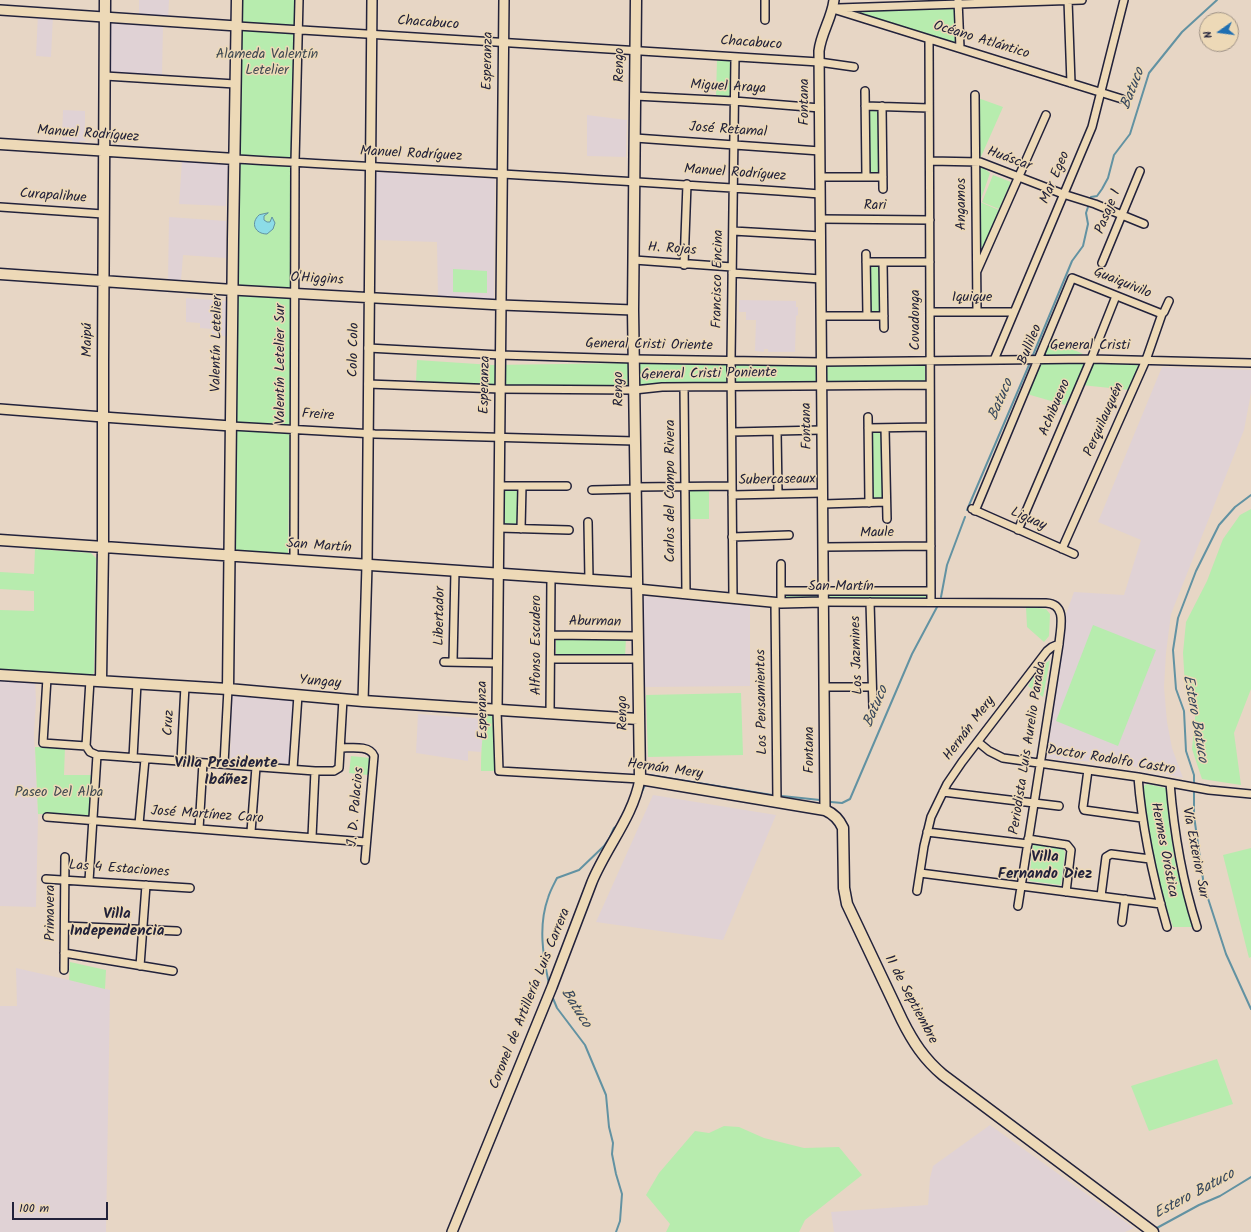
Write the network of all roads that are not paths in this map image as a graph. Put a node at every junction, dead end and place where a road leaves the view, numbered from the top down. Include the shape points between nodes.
1 (105, 0) edge
2 (237, 0) edge
3 (299, 0) edge
4 (372, 0) edge
5 (504, 0) edge
6 (636, 0) edge
7 (765, 0) edge
8 (1068, 0) edge
9 (1082, 0) edge
10 (1124, 0) edge
11 (958, 2) edge
12 (833, 4) edge
13 (0, 10) edge
14 (105, 17) junction
15 (765, 20) dead end
16 (237, 26) junction
17 (298, 30) junction
18 (371, 34) junction
19 (929, 39) junction
20 (503, 43) junction
21 (960, 48) junction
22 (635, 51) junction
23 (735, 57) junction
24 (819, 62) junction
25 (854, 67) dead end
26 (105, 76) junction
27 (1071, 83) junction
28 (235, 84) junction
29 (865, 91) dead end
30 (1100, 92) junction
31 (976, 95) dead end
32 (635, 96) junction
33 (1122, 99) dead end
34 (734, 101) junction
35 (865, 106) junction
36 (882, 106) junction
37 (820, 108) junction
38 (929, 108) junction
39 (1046, 115) dead end
40 (635, 138) junction
41 (0, 144) edge
42 (734, 145) junction
43 (104, 151) junction
44 (820, 151) junction
45 (235, 159) junction
46 (930, 161) junction
47 (295, 162) junction
48 (976, 162) junction
49 (371, 167) junction
50 (1140, 171) dead end
51 (502, 174) junction
52 (820, 177) junction
53 (866, 177) junction
54 (883, 177) junction
55 (1019, 177) junction
56 (634, 181) junction
57 (687, 184) junction
58 (733, 188) junction
59 (883, 189) dead end
60 (820, 194) junction
61 (1063, 194) junction
62 (0, 207) edge
63 (103, 214) junction
64 (1122, 214) junction
65 (821, 219) junction
66 (930, 220) junction
67 (1144, 224) dead end
68 (732, 231) junction
69 (821, 236) junction
70 (866, 254) dead end
71 (634, 260) junction
72 (866, 262) junction
73 (884, 262) junction
74 (930, 262) junction
75 (1102, 263) dead end
76 (684, 265) junction
77 (732, 270) junction
78 (976, 273) junction
79 (0, 274) edge
80 (1072, 278) joint
81 (821, 279) junction
82 (103, 282) junction
83 (233, 290) junction
84 (295, 293) junction
85 (1116, 296) junction
86 (370, 297) junction
87 (1169, 301) dead end
88 (501, 305) junction
89 (633, 310) junction
90 (930, 312) junction
91 (977, 312) junction
92 (1013, 312) junction
93 (1162, 314) junction
94 (821, 316) junction
95 (867, 316) junction
96 (884, 316) junction
97 (884, 328) dead end
98 (368, 348) junction
99 (500, 355) junction
100 (634, 359) junction
101 (1091, 359) junction
102 (731, 360) junction
103 (930, 360) junction
104 (994, 360) junction
105 (1039, 360) junction
106 (1146, 360) junction
107 (822, 362) junction
108 (1251, 363) edge
109 (368, 384) junction
110 (930, 384) junction
111 (822, 386) junction
112 (684, 387) junction
113 (732, 388) junction
114 (500, 389) junction
115 (634, 390) junction
116 (0, 408) edge
117 (103, 417) junction
118 (868, 417) dead end
119 (231, 426) junction
120 (868, 428) junction
121 (885, 428) junction
122 (930, 428) junction
123 (295, 429) junction
124 (822, 430) junction
125 (777, 431) junction
126 (732, 432) junction
127 (367, 433) junction
128 (500, 438) junction
129 (635, 441) junction
130 (499, 486) junction
131 (522, 486) junction
132 (567, 486) dead end
133 (732, 486) junction
134 (685, 487) junction
135 (636, 488) junction
136 (592, 490) dead end
137 (823, 493) junction
138 (778, 494) junction
139 (732, 495) junction
140 (886, 502) junction
141 (869, 503) junction
142 (823, 504) junction
143 (973, 510) joint
144 (887, 519) dead end
145 (588, 522) dead end
146 (499, 528) junction
147 (521, 528) junction
148 (569, 530) dead end
149 (1018, 530) junction
150 (789, 535) dead end
151 (732, 537) junction
152 (0, 540) edge
153 (931, 546) junction
154 (104, 547) junction
155 (824, 548) junction
156 (1062, 549) junction
157 (1074, 554) dead end
158 (229, 555) junction
159 (294, 560) junction
160 (367, 564) junction
161 (781, 564) dead end
162 (455, 570) junction
163 (498, 574) junction
164 (551, 577) junction
165 (589, 580) junction
166 (637, 586) junction
167 (781, 591) junction
168 (931, 591) junction
169 (824, 592) junction
170 (686, 594) junction
171 (733, 598) junction
172 (778, 602) junction
173 (823, 602) junction
174 (870, 602) junction
175 (931, 602) junction
176 (1046, 603) joint
177 (551, 635) junction
178 (638, 636) junction
179 (1059, 644) junction
180 (552, 659) junction
181 (638, 659) junction
182 (453, 661) junction
183 (444, 662) dead end
184 (498, 663) junction
185 (0, 674) edge
186 (47, 678) junction
187 (90, 680) junction
188 (101, 680) junction
189 (137, 683) junction
190 (184, 686) junction
191 (824, 687) junction
192 (872, 687) junction
193 (228, 689) junction
194 (298, 695) junction
195 (343, 699) junction
196 (363, 701) junction
197 (872, 707) dead end
198 (497, 710) junction
199 (550, 714) junction
200 (638, 719) junction
201 (978, 742) junction
202 (86, 746) junction
203 (341, 748) junction
204 (97, 755) junction
205 (133, 758) junction
206 (145, 758) junction
207 (181, 761) junction
208 (203, 763) junction
209 (224, 764) junction
210 (1040, 764) junction
211 (256, 767) junction
212 (293, 769) junction
213 (1088, 770) junction
214 (316, 771) junction
215 (499, 771) joint
216 (1138, 777) junction
217 (640, 778) junction
218 (1170, 783) junction
219 (943, 792) junction
220 (1251, 794) edge
221 (777, 802) junction
222 (1034, 803) junction
223 (1059, 806) dead end
224 (826, 810) junction
225 (47, 817) dead end
226 (1142, 818) junction
227 (93, 821) junction
228 (139, 824) junction
229 (199, 829) junction
230 (251, 832) junction
231 (927, 832) junction
232 (312, 837) junction
233 (366, 842) junction
234 (1028, 842) junction
235 (65, 857) dead end
236 (1150, 859) junction
237 (365, 860) dead end
238 (920, 873) junction
239 (46, 879) dead end
240 (65, 880) junction
241 (89, 881) junction
242 (146, 885) junction
243 (1021, 886) junction
244 (190, 888) dead end
245 (917, 891) dead end
246 (1066, 892) junction
247 (1101, 896) junction
248 (1125, 899) junction
249 (1160, 904) junction
250 (1018, 906) dead end
251 (1122, 922) dead end
252 (64, 926) junction
253 (1167, 927) dead end
254 (1197, 927) dead end
255 (143, 930) junction
256 (177, 931) dead end
257 (64, 953) junction
258 (140, 966) junction
259 (64, 970) dead end
260 (173, 971) dead end
261 (1149, 1229) edge
262 (452, 1232) edge

1 - 14 main road, Maipú
2 - 16 main road, Valentín Letelier
3 - 17 street, Valentín Letelier Sur
4 - 18 street, Colo Colo
5 - 20 street, Esperanza
6 - 22 main road, Rengo
7 - 15 street
8 - 9 street
8 - 11 street
8 - 27 street
10 - 30 street, Mar Egeo
11 - 12 street
11 - 21 street
12 - 19 street, Océano Atlántico
12 - 24 street, Fontana via 821,42
13 - 14 street, Chacabuco
14 - 16 street, Chacabuco
14 - 26 main road, Maipú
16 - 17 street, Chacabuco
16 - 28 main road, Valentín Letelier
17 - 18 street, Chacabuco
17 - 47 street, Valentín Letelier Sur
18 - 20 street, Chacabuco
18 - 49 street, Colo Colo
19 - 21 street, Océano Atlántico
19 - 38 street, Covadonga
20 - 22 street, Chacabuco
20 - 51 street, Esperanza
21 - 27 street, Océano Atlántico
22 - 23 street, Chacabuco
22 - 32 main road, Rengo
23 - 24 street, Chacabuco
23 - 34 street, Francisco Encina
24 - 25 street, Chacabuco
24 - 37 street, Fontana
26 - 28 street
26 - 43 main road, Maipú
27 - 30 street, Océano Atlántico
28 - 45 main road, Valentín Letelier
29 - 35 street
30 - 33 street, Océano Atlántico
30 - 61 street, Mar Egeo via 1092,127
31 - 48 street, Angamos
32 - 34 street, Miguel Araya
32 - 40 main road, Rengo
34 - 37 street, Miguel Araya
34 - 42 street, Francisco Encina
35 - 36 street
35 - 53 street
36 - 38 street
36 - 54 street
37 - 44 street, Fontana
38 - 46 street, Covadonga
39 - 55 street
40 - 42 street, José Retamal
40 - 56 main road, Rengo
41 - 43 main road, Manuel Rodríguez
42 - 44 street, José Retamal
42 - 58 street, Francisco Encina
43 - 45 main road, Manuel Rodríguez
43 - 63 main road, Maipú
44 - 52 street, Fontana
45 - 47 street, Manuel Rodríguez
45 - 83 main road, Valentín Letelier
46 - 48 street, Huáscar
46 - 66 street, Covadonga
47 - 49 street, Manuel Rodríguez
47 - 84 street, Valentín Letelier Sur
48 - 55 street, Huáscar
48 - 78 street, Angamos
49 - 51 street, Manuel Rodríguez
49 - 86 street, Colo Colo
50 - 64 street, Pasaje 1
51 - 56 street, Manuel Rodríguez
51 - 88 street, Esperanza
52 - 53 street
52 - 60 street, Fontana
53 - 54 street
54 - 59 street
55 - 61 street, Huáscar
55 - 78 street
56 - 57 street, Manuel Rodríguez
56 - 71 main road, Rengo
57 - 58 street, Manuel Rodríguez
57 - 76 street
58 - 60 street, Manuel Rodríguez
58 - 68 street, Francisco Encina
60 - 65 street, Fontana
61 - 64 street, Huáscar
61 - 92 street, Mar Egeo
62 - 63 street, Curapalihue
63 - 82 main road, Maipú
64 - 67 street, Huáscar
64 - 75 street, Pasaje 1
65 - 66 street, Rari
65 - 69 street, Fontana
66 - 74 street, Covadonga
68 - 69 street
68 - 77 street, Francisco Encina
69 - 81 street, Fontana
70 - 72 street
71 - 76 street, H. Rojas
71 - 89 main road, Rengo
72 - 73 street
72 - 95 street
73 - 74 street
73 - 96 street
74 - 90 street, Covadonga
76 - 77 street, H. Rojas
77 - 81 street, H. Rojas
77 - 102 street, Francisco Encina
78 - 91 street, Angamos
79 - 82 main road, O'Higgins
80 - 85 street, Guaiquivilo
80 - 105 street, Bullileo
81 - 94 street, Fontana
82 - 83 main road, O'Higgins
82 - 117 main road, Maipú
83 - 84 street, O'Higgins
83 - 119 main road, Valentín Letelier
84 - 86 street, O'Higgins
84 - 123 street, Valentín Letelier Sur
85 - 93 street, Guaiquivilo
85 - 101 street, Achibueno
86 - 88 street, O'Higgins
86 - 98 street, Colo Colo
87 - 93 street, Perquilauquén
88 - 89 street, O'Higgins
88 - 99 street, Esperanza
89 - 100 main road, Rengo
90 - 91 street, Iquique
90 - 103 street, Covadonga
91 - 92 street, Iquique
92 - 104 street, Mar Egeo
93 - 106 street, Perquilauquén
94 - 95 street
94 - 107 street, Fontana
95 - 96 street
96 - 97 street
98 - 99 street, General Cristi Oriente
98 - 109 street, Colo Colo
99 - 100 street, General Cristi Oriente
99 - 114 street, Esperanza
100 - 102 street, General Cristi Oriente
100 - 115 main road, Rengo
101 - 105 street, General Cristi
101 - 106 street, General Cristi
101 - 149 street, Achibueno
102 - 107 street, General Cristi Oriente
102 - 113 street, Francisco Encina
103 - 104 street, General Cristi
103 - 107 street, General Cristi Oriente
103 - 110 street, Covadonga
104 - 105 street, General Cristi
105 - 143 street, Bullileo
106 - 108 street, General Cristi
106 - 156 street, Perquilauquén
107 - 111 street, Fontana
109 - 114 street, General Cristi Poniente
109 - 127 street, Colo Colo
110 - 111 street, General Cristi Poniente
110 - 122 street, Covadonga
111 - 113 street, General Cristi Poniente
111 - 124 street, Fontana
112 - 113 street, General Cristi Poniente
112 - 115 street, General Cristi Poniente
112 - 134 street, Carlos del Campo Rivera
113 - 126 street, Francisco Encina
114 - 115 street, General Cristi Poniente
114 - 128 street, Esperanza
115 - 129 main road, Rengo
116 - 117 street, Freire
117 - 119 street, Freire
117 - 154 main road, Maipú
118 - 120 street
119 - 123 street, Freire
119 - 158 main road, Valentín Letelier
120 - 121 street
120 - 141 street
121 - 122 street
121 - 140 street
122 - 153 street, Covadonga
123 - 127 street, Freire
123 - 159 street, Valentín Letelier Sur
124 - 125 street
124 - 137 street, Fontana
125 - 126 street
125 - 138 street
126 - 133 street, Francisco Encina
127 - 128 street, Freire
127 - 160 street, Colo Colo
128 - 129 street, Freire
128 - 130 street, Esperanza
129 - 135 main road, Rengo
130 - 131 street
130 - 146 street, Esperanza
131 - 132 street
131 - 147 street
133 - 134 street, Subercaseaux
133 - 139 street, Francisco Encina
134 - 135 street, Subercaseaux
134 - 170 street, Carlos del Campo Rivera
135 - 136 street, Subercaseaux
135 - 166 main road, Rengo
137 - 138 street, Subercaseaux
137 - 142 street, Fontana
138 - 139 street, Subercaseaux
139 - 151 street, Francisco Encina
140 - 141 street
140 - 144 street
141 - 142 street
142 - 155 street, Fontana
143 - 149 street, Liguay
145 - 165 street
146 - 147 street
146 - 163 street, Esperanza
147 - 148 street
149 - 156 street, Liguay
150 - 151 street
151 - 171 street, Francisco Encina
152 - 154 main road, San Martín
153 - 155 street, Maule
153 - 168 street, Covadonga
154 - 158 main road, San Martín
154 - 188 main road, Maipú
155 - 169 street, Fontana
156 - 157 street, Liguay
158 - 159 main road, San Martín
158 - 193 main road, Valentín Letelier
159 - 160 main road, San Martín
160 - 162 main road, San Martín
160 - 196 street, Colo Colo
161 - 167 street, Los Pensamientos
162 - 163 main road, San Martín
162 - 182 street, Libertador
163 - 164 main road, San Martín
163 - 184 street, Esperanza
164 - 165 main road, San Martín
164 - 177 street, Alfonso Escudero
165 - 166 main road, San Martín
166 - 170 street, San Martín
166 - 178 main road, Rengo
167 - 169 street, San Martín
167 - 172 street, Los Pensamientos
168 - 169 street, San Martín
168 - 175 street, Covadonga
169 - 173 street, Fontana
170 - 171 street, San Martín
171 - 172 street, San Martín
172 - 173 street, San Martín
172 - 221 street, Los Pensamientos
173 - 174 street, San Martín
173 - 191 street, Fontana
174 - 175 street, San Martín
174 - 192 street, Los Jazmines
175 - 176 street, San Martín
176 - 179 street, Periodista Luis Aurelio Parada via 1056,606 1062,615
177 - 178 street, Aburman
177 - 180 street, Alfonso Escudero
178 - 181 main road, Rengo
179 - 201 street, Hernán Mery via 1047,651
179 - 210 street, Periodista Luis Aurelio Parada
180 - 181 street
180 - 199 street, Alfonso Escudero
181 - 200 main road, Rengo
182 - 183 street, Libertador
182 - 184 street, Libertador
184 - 198 street, Esperanza
185 - 186 main road, Yungay
186 - 187 main road, Yungay
186 - 202 street via 43,743
187 - 188 main road, Yungay
187 - 202 street
188 - 189 main road, Yungay
189 - 190 main road, Yungay
189 - 205 street
190 - 193 main road, Yungay
190 - 207 street, Cruz
191 - 192 street
191 - 224 street, Fontana
192 - 197 street, Los Jazmines
193 - 194 main road, Yungay
193 - 209 street
194 - 195 main road, Yungay
194 - 212 street
195 - 196 main road, Yungay
195 - 203 street
196 - 198 main road, Yungay
198 - 199 main road, Yungay
198 - 215 street, Esperanza
199 - 200 main road, Yungay
200 - 217 main road, Rengo
201 - 210 street, Doctor Rodolfo Castro via 998,756
201 - 219 street, Hernán Mery
202 - 204 street via 90,752
203 - 214 street via 339,768 334,771
203 - 233 street, J. D. Palacios via 368,749 374,756
204 - 205 street
204 - 227 street
205 - 206 street
206 - 207 street
206 - 228 street
207 - 208 street
208 - 209 street
208 - 229 street
209 - 211 street
210 - 213 street, Doctor Rodolfo Castro
210 - 222 street, Periodista Luis Aurelio Parada
211 - 212 street
211 - 230 street
212 - 214 street
213 - 216 street, Doctor Rodolfo Castro
213 - 226 street via 1084,810
214 - 232 street
215 - 217 street, Hernán Mery
216 - 218 street, Doctor Rodolfo Castro
216 - 226 street, Hermes Oróstica
217 - 221 main road, Hernán Mery
217 - 262 street, Coronel de Artillería Luis Carrera via 630,812 598,866 552,987
218 - 220 street, Doctor Rodolfo Castro
218 - 254 street, Vía Exterior Sur via 1180,862
219 - 222 street
219 - 231 street, Hernán Mery via 930,817
221 - 224 main road, Hernán Mery
222 - 223 street
222 - 234 street, Periodista Luis Aurelio Parada
224 - 261 main road, 11 de Septiembre via 837,818 843,828 844,888 850,911 911,1038 922,1055 943,1075
225 - 227 street, José Martínez Caro
226 - 236 street, Hermes Oróstica
227 - 228 street, José Martínez Caro
227 - 241 street
228 - 229 street, José Martínez Caro
229 - 230 street, José Martínez Caro
230 - 232 street, José Martínez Caro
231 - 234 street
231 - 238 street, Hernán Mery
232 - 233 street, José Martínez Caro
233 - 237 street, J. D. Palacios
234 - 243 street, Periodista Luis Aurelio Parada
234 - 246 street via 1068,845 1071,850
235 - 240 street, Primavera
236 - 247 street via 1111,854 1106,857
236 - 249 street, Hermes Oróstica
238 - 243 street
238 - 245 street, Hernán Mery
239 - 240 street, Las 4 Estaciones
240 - 241 street, Las 4 Estaciones
240 - 252 street, Primavera
241 - 242 street, Las 4 Estaciones
242 - 244 street, Las 4 Estaciones
242 - 255 street
243 - 246 street
243 - 250 street, Periodista Luis Aurelio Parada
246 - 247 street
247 - 248 street
248 - 249 street
248 - 251 street
249 - 253 street, Hermes Oróstica
252 - 255 street
252 - 257 street, Primavera
255 - 256 street
255 - 258 street
257 - 258 street
257 - 259 street, Primavera
258 - 260 street

